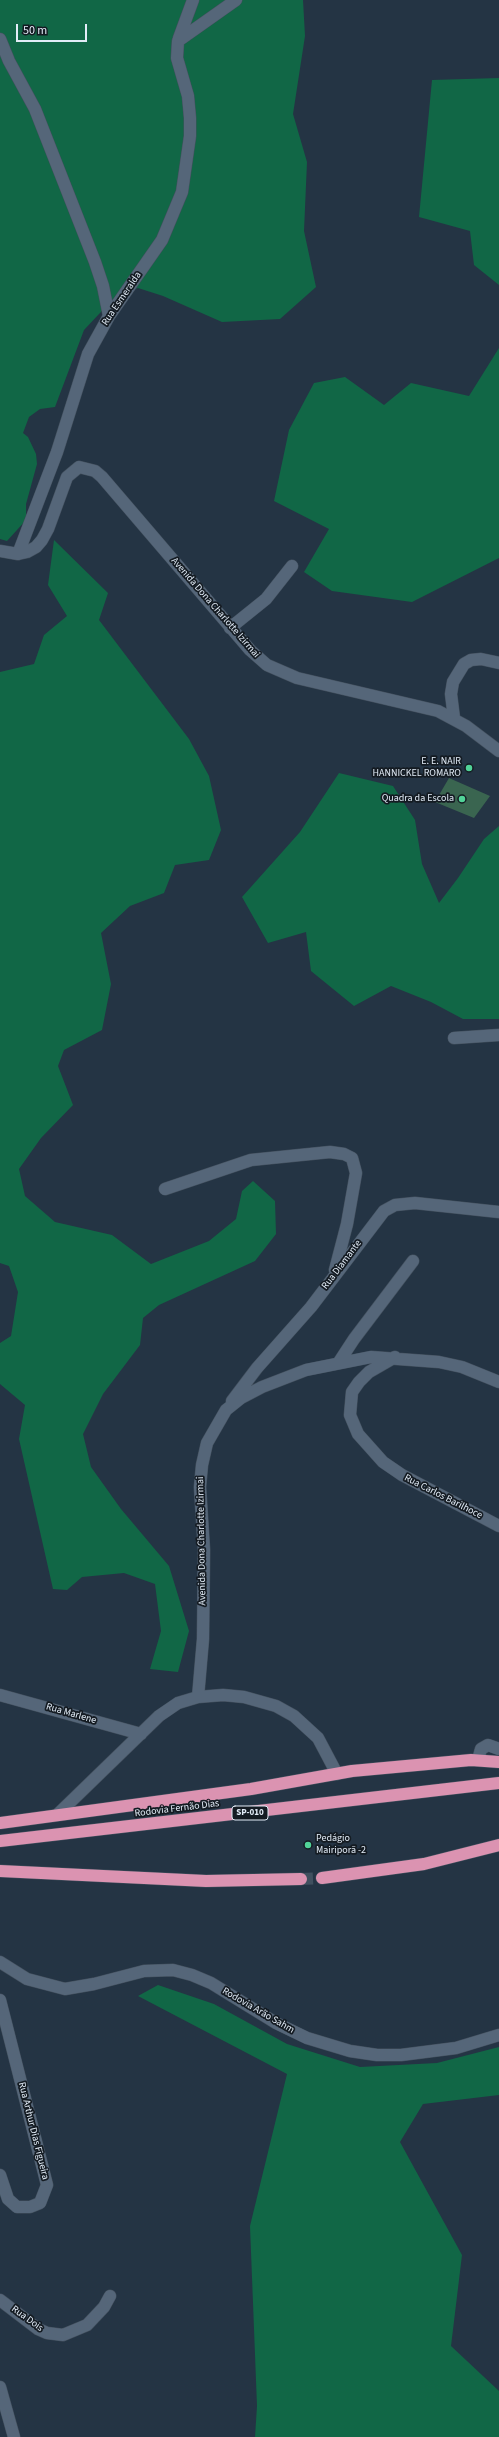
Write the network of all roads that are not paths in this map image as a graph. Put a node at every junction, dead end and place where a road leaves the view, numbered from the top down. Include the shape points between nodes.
1 (193, 0) edge
2 (236, 0) edge
3 (0, 39) edge
4 (178, 41) junction
5 (108, 316) junction
6 (0, 551) edge
7 (18, 554) junction
8 (292, 566) dead end
9 (230, 628) junction
10 (499, 663) edge
11 (454, 718) junction
12 (499, 751) edge
13 (499, 1035) edge
14 (454, 1038) dead end
15 (165, 1189) dead end
16 (499, 1212) edge
17 (414, 1261) dead end
18 (332, 1279) junction
19 (395, 1357) junction
20 (339, 1362) junction
21 (499, 1382) edge
22 (226, 1410) junction
23 (499, 1526) edge
24 (0, 1695) edge
25 (198, 1697) junction
26 (141, 1734) junction
27 (499, 1749) edge
28 (478, 1760) junction
29 (499, 1762) edge
30 (337, 1774) junction
31 (499, 1783) edge
32 (58, 1814) junction
33 (0, 1823) edge
34 (0, 1841) edge
35 (499, 1845) edge
36 (0, 1871) edge
37 (322, 1878) tunnel mouth
38 (301, 1879) tunnel mouth
39 (0, 1964) edge
40 (0, 2000) edge
41 (499, 2035) edge
42 (0, 2175) edge
43 (110, 2296) dead end
44 (0, 2300) edge
45 (0, 2387) edge
46 (14, 2437) edge

1 - 4 street, Rua Esmeralda
2 - 4 street
3 - 5 street via 35,109 95,262 103,286
4 - 5 street, Rua Esmeralda via 177,58 188,96 190,118 182,192 162,240
5 - 7 street, Rua Esmeralda via 88,354 57,452
6 - 7 street
7 - 9 street, Avenida Dona Charlotte Izirmai via 27,552 42,540 67,477 79,468 88,468 102,477
8 - 9 street via 266,599
9 - 11 street, Avenida Dona Charlotte Izirmai via 250,650 281,673 431,709
10 - 11 street via 481,659 471,660 461,667 453,682 451,694
11 - 12 street, Avenida Dona Charlotte Izirmai
13 - 14 street
15 - 18 street via 250,1160 330,1152 352,1158 356,1173 352,1200
16 - 18 street, Rua Diamante via 415,1203 395,1205 377,1218
17 - 20 street
18 - 22 street, Rua Diamante via 257,1368
19 - 20 street, Avenida Dona Charlotte Izirmai via 371,1357
19 - 21 street, Avenida Dona Charlotte Izirmai via 462,1367
19 - 23 street, Rua Carlos Barilhoce via 369,1372 352,1392 350,1414 358,1434 383,1462 402,1475
20 - 22 street, Avenida Dona Charlotte Izirmai via 306,1370 262,1387 241,1398
22 - 25 street, Avenida Dona Charlotte Izirmai via 207,1443 202,1465 200,1488 204,1550 203,1639
24 - 26 street, Rua Marlene
25 - 26 street via 178,1703 159,1716
25 - 30 street via 244,1697 276,1706 318,1738
26 - 32 street
27 - 28 street via 488,1745 481,1749
28 - 29 highway
28 - 30 highway
30 - 32 highway via 251,1789
31 - 34 highway, Rodovia Fernão Dias / SP-010
32 - 33 highway
35 - 37 highway via 424,1864
36 - 38 highway via 206,1881
39 - 41 street, Rodovia Arão Sahm via 39,1984 65,1989 144,1971 173,1970 211,1983 276,2023 307,2038 350,2051 377,2055 401,2055 456,2048
40 - 42 street, Rua Arthur Dias Figueira via 47,2185 40,2203 30,2207 17,2207 8,2199
43 - 44 street, Rua Dois via 104,2307 87,2325 63,2335 38,2329
45 - 46 street

